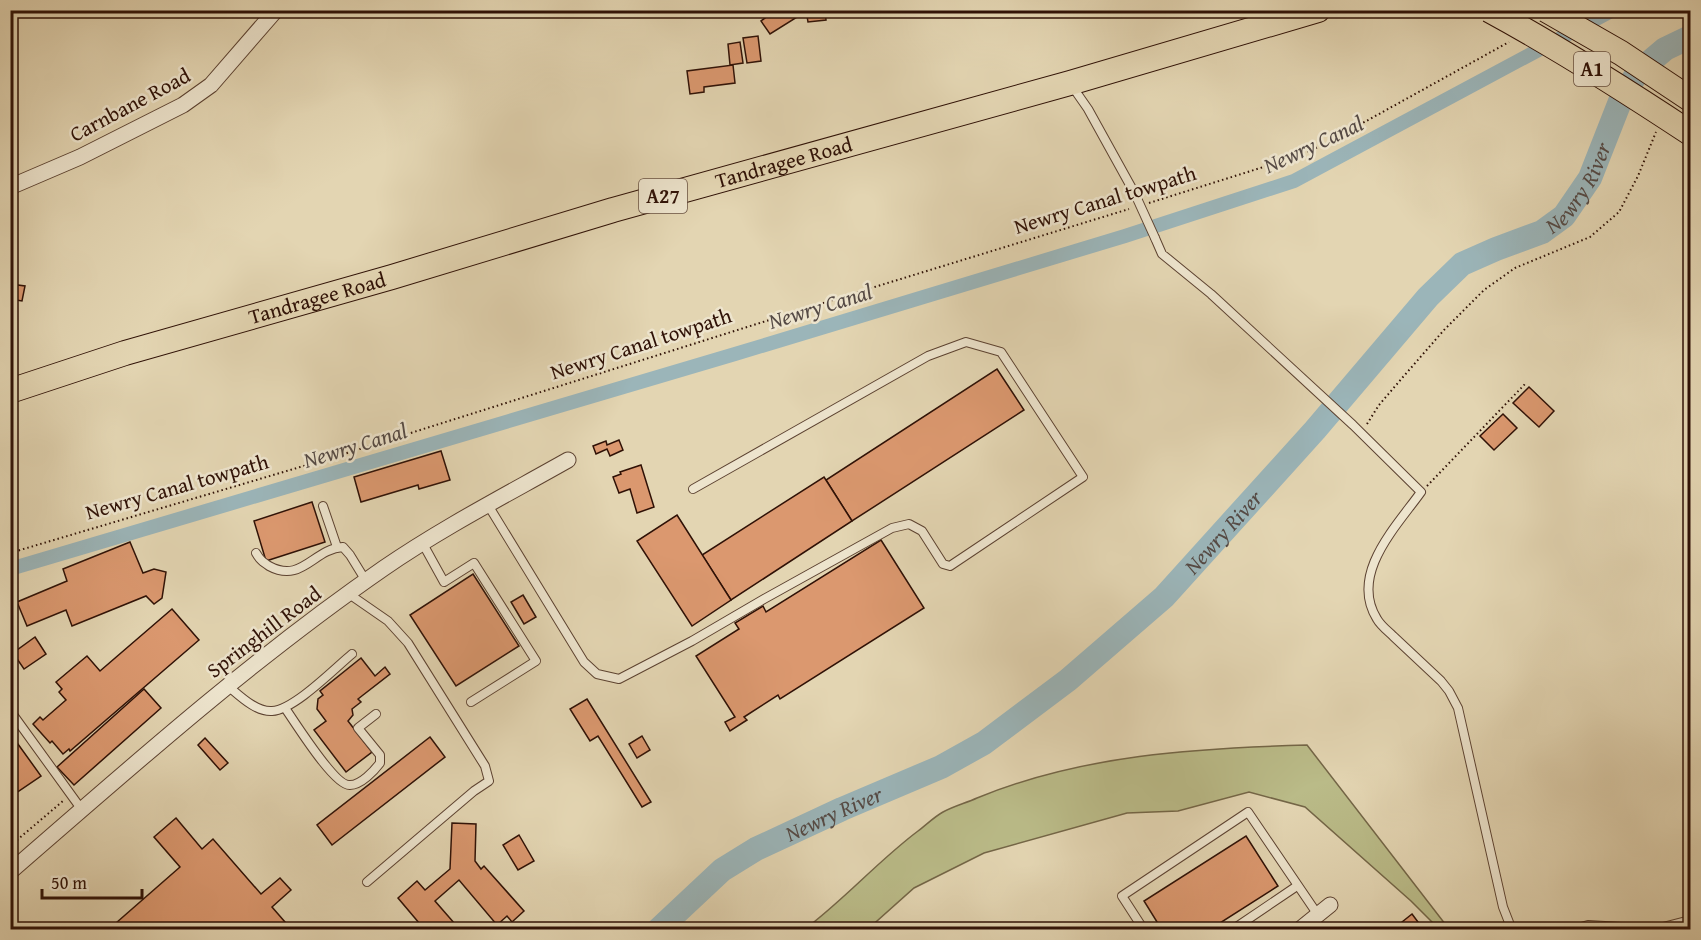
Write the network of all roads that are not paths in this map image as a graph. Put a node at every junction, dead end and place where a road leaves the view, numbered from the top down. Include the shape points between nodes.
1 (276, 10) edge
2 (1318, 10) edge
3 (1490, 10) edge
4 (1546, 10) edge
5 (1070, 83) junction
6 (1690, 99) edge
7 (1690, 133) edge
8 (10, 187) edge
9 (10, 391) edge
10 (568, 460) dead end
11 (693, 489) dead end
12 (488, 505) junction
13 (323, 506) dead end
14 (423, 544) junction
15 (337, 547) junction
16 (256, 554) dead end
17 (366, 581) junction
18 (348, 594) junction
19 (352, 654) dead end
20 (227, 685) junction
21 (471, 702) dead end
22 (10, 707) edge
23 (285, 708) junction
24 (376, 714) dead end
25 (82, 810) junction
26 (10, 872) edge
27 (367, 882) dead end
28 (1297, 886) junction
29 (1330, 905) dead end
30 (1318, 915) junction
31 (1690, 920) edge
32 (1144, 930) edge
33 (1232, 930) edge
34 (1299, 930) edge
35 (1512, 930) edge
36 (1571, 930) edge

1 - 8 street, Carnbane Road via 211,85 183,105
2 - 5 highway, Tandragee Road / A27
3 - 7 highway, A1, bridge via 1597,72
4 - 6 highway, A1, bridge
5 - 9 highway, Tandragee Road / A27 via 613,210 125,353
5 - 35 lane, bridge via 1135,194 1162,254 1211,294 1421,492 1378,553 1367,591 1378,621 1441,681 1454,699 1503,907
10 - 12 street, Springhill Road
11 - 12 lane via 928,356 966,342 1001,352 1083,477 951,566 943,564 922,531 909,524 892,528 619,680 597,674 584,662
12 - 14 street, Springhill Road
13 - 15 lane
14 - 17 street, Springhill Road
14 - 21 lane via 444,582 474,563 536,661
15 - 16 lane via 291,573 278,571 260,561
15 - 17 lane via 343,547 350,555
17 - 18 street, Springhill Road
18 - 20 street, Springhill Road
18 - 27 lane via 388,621 408,642 486,766 489,781
19 - 23 lane
20 - 23 lane via 260,709 271,712
20 - 25 street, Springhill Road
22 - 25 lane
23 - 24 lane via 331,772 350,786 380,763 380,755 358,728
25 - 26 street, Springhill Road
28 - 30 lane
28 - 32 lane via 1248,812 1122,896
28 - 33 lane
29 - 30 street
30 - 34 street
31 - 36 lane via 1655,929 1588,925

